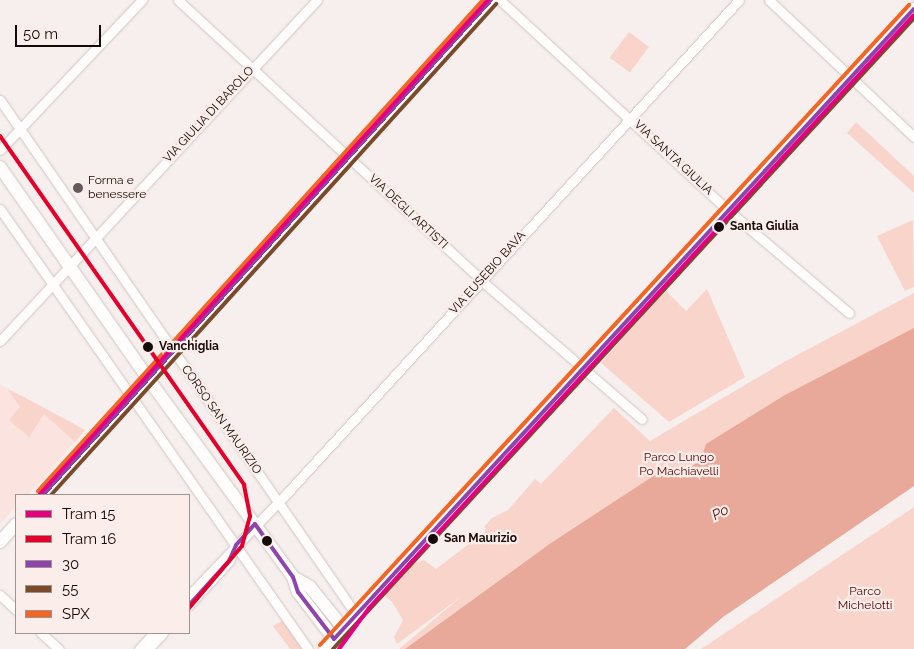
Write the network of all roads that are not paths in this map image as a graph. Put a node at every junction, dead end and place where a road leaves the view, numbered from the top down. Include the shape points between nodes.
1 (142, 0) edge
2 (178, 0) edge
3 (317, 0) edge
4 (491, 0) edge
5 (500, 0) edge
6 (739, 0) edge
7 (769, 0) edge
8 (914, 9) edge
9 (253, 69) junction
10 (851, 76) junction
11 (0, 100) edge
12 (629, 117) junction
13 (21, 131) junction
14 (914, 137) edge
15 (0, 150) edge
16 (349, 156) junction
17 (0, 167) edge
18 (0, 209) edge
19 (730, 212) junction
20 (95, 237) junction
21 (69, 266) junction
22 (482, 280) junction
23 (53, 283) junction
24 (849, 313) dead end
25 (0, 341) edge
26 (173, 352) junction
27 (583, 370) junction
28 (149, 380) junction
29 (133, 399) junction
30 (642, 419) dead end
31 (44, 494) edge
32 (278, 500) junction
33 (255, 524) junction
34 (15, 525) edge
35 (0, 542) edge
36 (236, 546) junction
37 (293, 577) junction
38 (190, 594) edge
39 (0, 595) edge
40 (190, 604) edge
41 (15, 609) edge
42 (357, 616) junction
43 (344, 629) junction
44 (42, 634) edge
45 (153, 634) edge
46 (162, 634) edge
47 (334, 639) junction
48 (59, 649) edge
49 (140, 649) edge
50 (148, 649) edge
51 (308, 649) edge
52 (325, 649) edge

1 - 13 street
2 - 9 street, VIA DEGLI ARTISTI
3 - 9 street, VIA GIULIA DI BAROLO
4 - 16 street
5 - 12 street, VIA SANTA GIULIA
6 - 12 street, VIA EUSEBIO BAVA
7 - 10 street
8 - 10 street
9 - 16 street, VIA DEGLI ARTISTI
9 - 20 street, VIA GIULIA DI BAROLO
10 - 14 street
10 - 19 street
11 - 13 street, CORSO SAN MAURIZIO
12 - 19 street, VIA SANTA GIULIA
12 - 22 street, VIA EUSEBIO BAVA
13 - 15 street
13 - 20 street, CORSO SAN MAURIZIO
16 - 22 street, VIA DEGLI ARTISTI
16 - 26 street
17 - 21 street
18 - 23 street
19 - 24 street, VIA SANTA GIULIA
19 - 27 street
20 - 21 street, VIA GIULIA DI BAROLO
20 - 26 street, CORSO SAN MAURIZIO
21 - 23 street, VIA GIULIA DI BAROLO
21 - 28 street
22 - 27 street, VIA DEGLI ARTISTI
22 - 32 street, VIA EUSEBIO BAVA
23 - 25 street, VIA GIULIA DI BAROLO
23 - 29 street
26 - 28 street
26 - 32 street, CORSO SAN MAURIZIO
27 - 30 street, VIA DEGLI ARTISTI
27 - 42 street
28 - 29 street
28 - 33 street
29 - 31 street
29 - 36 street
32 - 33 street, VIA EUSEBIO BAVA
32 - 42 street, CORSO SAN MAURIZIO
33 - 36 street, VIA EUSEBIO BAVA
33 - 37 street
34 - 35 street
36 - 38 street, VIA EUSEBIO BAVA
36 - 40 street, VIA EUSEBIO BAVA via 230,561
36 - 51 street
37 - 43 street via 310,587
37 - 47 street via 298,592
39 - 41 street
42 - 43 street
43 - 47 street
44 - 48 street
45 - 49 street
46 - 50 street
47 - 52 street

